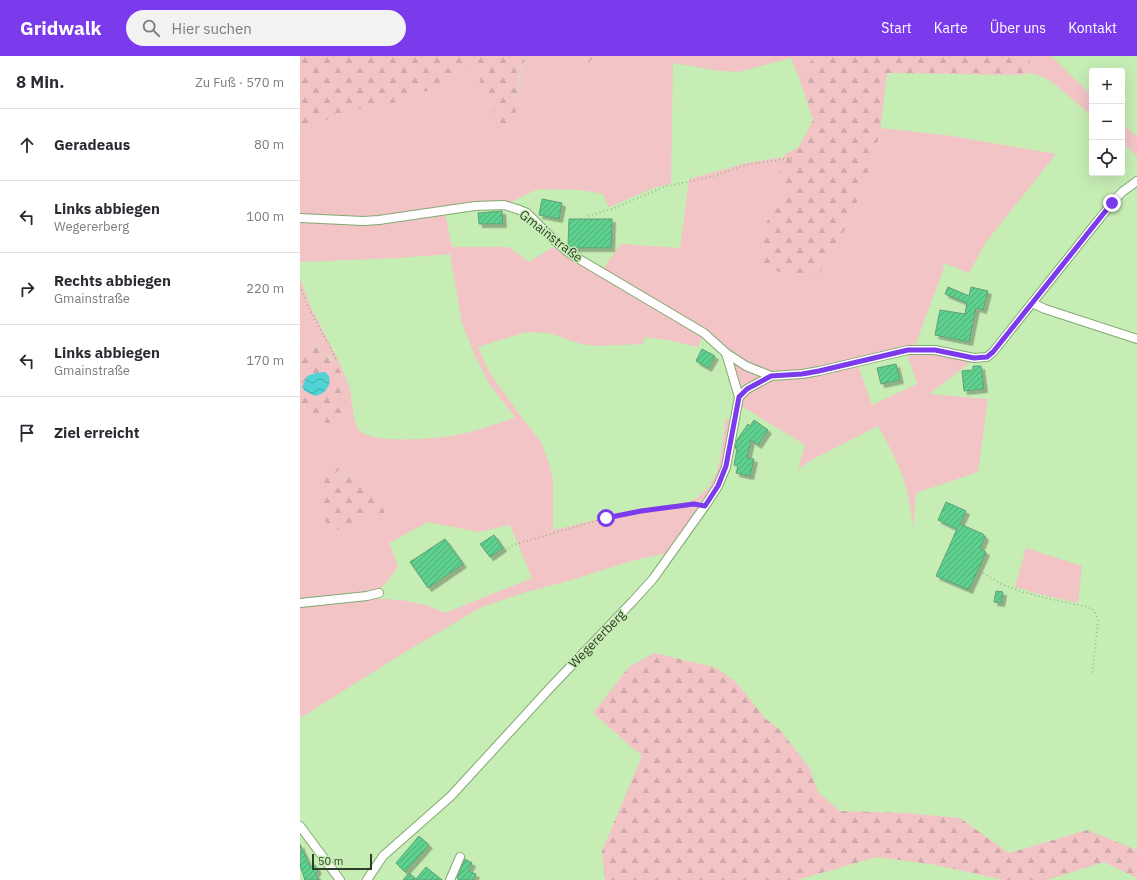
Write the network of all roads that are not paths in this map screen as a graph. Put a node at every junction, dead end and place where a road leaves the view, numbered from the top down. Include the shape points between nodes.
1 (1137, 180) edge
2 (300, 218) edge
3 (1032, 303) junction
4 (1137, 339) edge
5 (726, 353) junction
6 (771, 376) junction
7 (739, 397) junction
8 (378, 593) dead end
9 (300, 603) edge
10 (302, 831) edge
11 (460, 857) dead end
12 (340, 880) edge
13 (367, 880) edge
14 (450, 880) edge

1 - 3 street, Gmainstraße via 1112,203
2 - 5 street, Gmainstraße via 368,221 475,206 504,205 517,208 531,217 569,252 704,333
3 - 4 street
3 - 6 street, Gmainstraße via 987,357 974,358 928,349 908,350 819,371
5 - 6 street, Gmainstraße via 746,366
5 - 7 street, Wegererberg
6 - 7 street, Gmainstraße via 747,389
7 - 13 street, Wegererberg via 726,466 718,486 653,579 451,796 383,856
8 - 9 street
10 - 12 street
11 - 14 street

